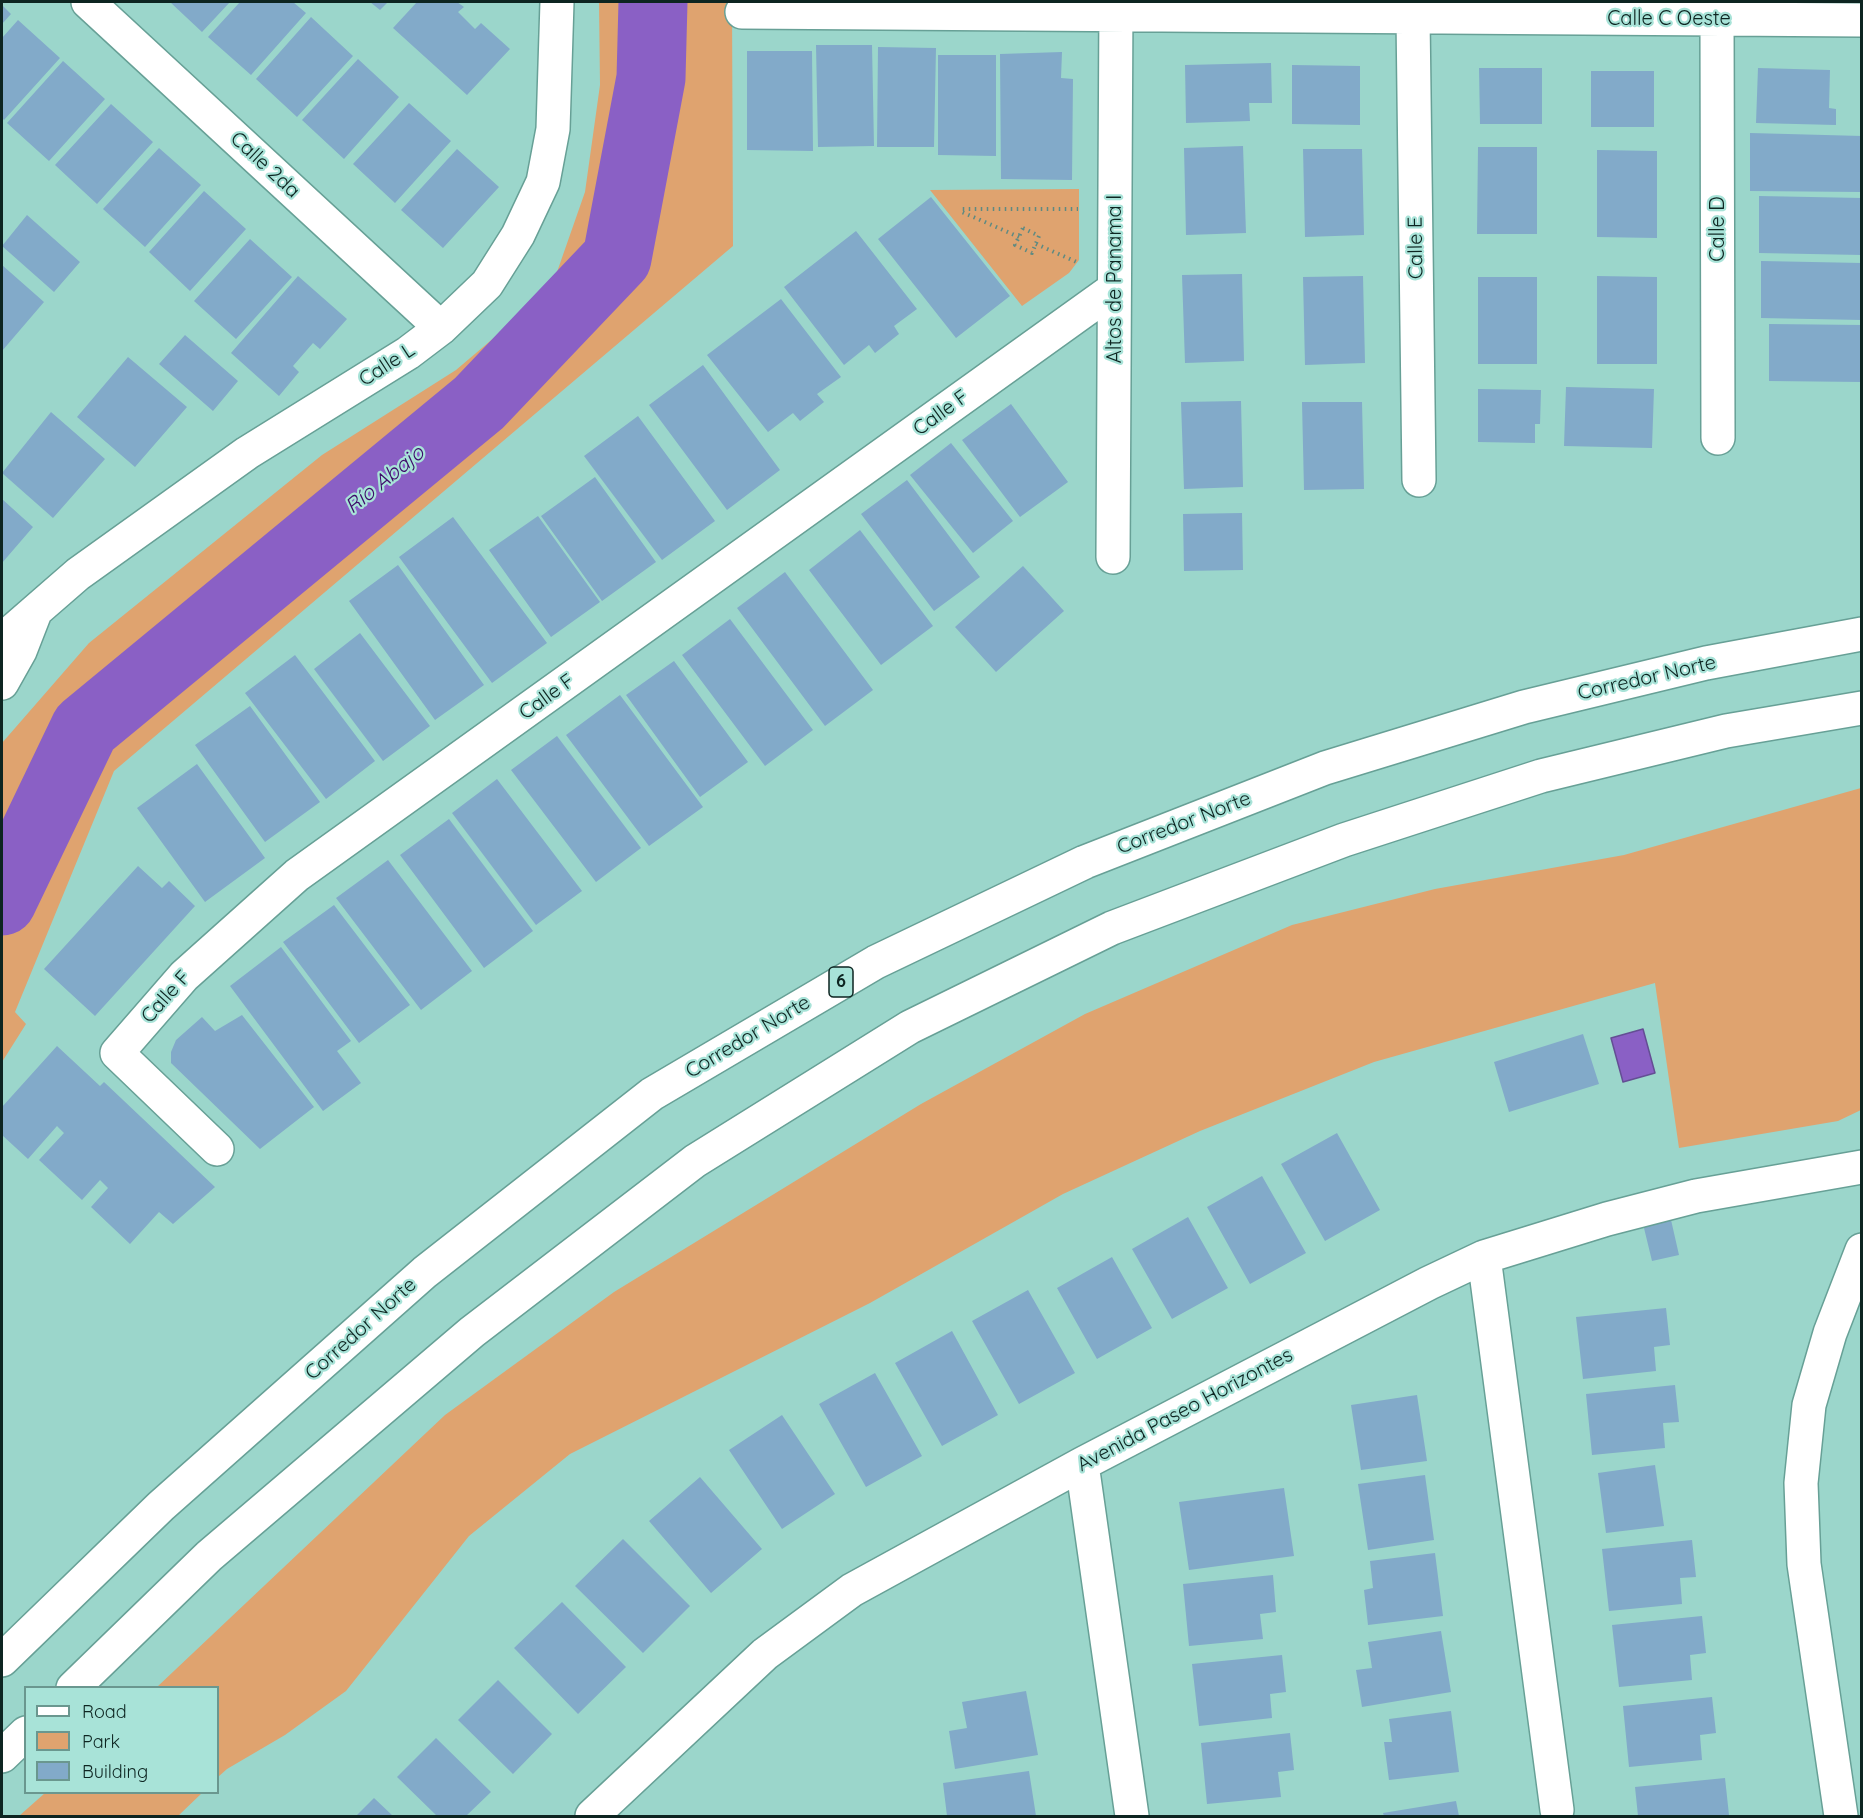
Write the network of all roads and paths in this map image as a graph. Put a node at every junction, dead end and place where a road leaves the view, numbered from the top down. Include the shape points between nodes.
1 (88, 2) edge
2 (557, 2) edge
3 (1116, 8) edge
4 (742, 12) dead end
5 (1413, 17) junction
6 (1717, 19) junction
7 (1862, 20) edge
8 (1084, 209) dead end
9 (1019, 237) junction
10 (1036, 244) junction
11 (1081, 264) dead end
12 (1114, 289) junction
13 (441, 328) junction
14 (1718, 438) dead end
15 (1419, 480) dead end
16 (1113, 557) dead end
17 (37, 608) junction
18 (1862, 634) edge
19 (2, 640) edge
20 (2, 683) edge
21 (1862, 708) edge
22 (217, 1149) dead end
23 (1862, 1167) edge
24 (1862, 1250) edge
25 (1484, 1257) junction
26 (1082, 1464) junction
27 (2, 1660) edge
28 (75, 1686) edge
29 (24, 1735) edge
30 (2, 1756) edge
31 (1557, 1810) dead end
32 (592, 1816) edge
33 (1132, 1816) edge
34 (1841, 1816) edge

1 - 13 main road, Calle 2da
2 - 13 main road, Calle L via 553,129 543,182 518,235 487,284
3 - 4 main road, Calle C Oeste
3 - 5 main road, Calle C Oeste
3 - 12 main road, Altos de Panama I
5 - 6 main road, Calle C Oeste
5 - 15 main road, Calle E
6 - 7 main road, Calle C Oeste
6 - 14 main road, Calle D
8 - 9 path via 962,209
9 - 10 path via 1023,228 1039,236
9 - 10 path via 1015,245 1032,253
10 - 11 path
12 - 16 main road, Altos de Panama I
12 - 22 main road, Calle F via 297,875 184,976 117,1053
13 - 17 main road, Calle L via 408,353 247,453 78,574
17 - 19 main road, Calle L
17 - 20 main road, Calle L
18 - 27 main road, Corredor Norte / 6 via 1706,663 1524,707 1325,768 1085,861 876,962 652,1094 425,1272 161,1506
21 - 28 main road via 1726,731 1541,776 1344,840 1112,928 910,1027 696,1161 472,1332 209,1556
23 - 25 main road, Avenida Paseo Horizontes via 1696,1196
24 - 34 main road via 1830,1333 1809,1405 1801,1483 1804,1564
25 - 26 main road, Avenida Paseo Horizontes
25 - 31 main road
26 - 32 main road, Avenida Paseo Horizontes via 852,1590 765,1654
26 - 33 main road
29 - 30 main road

